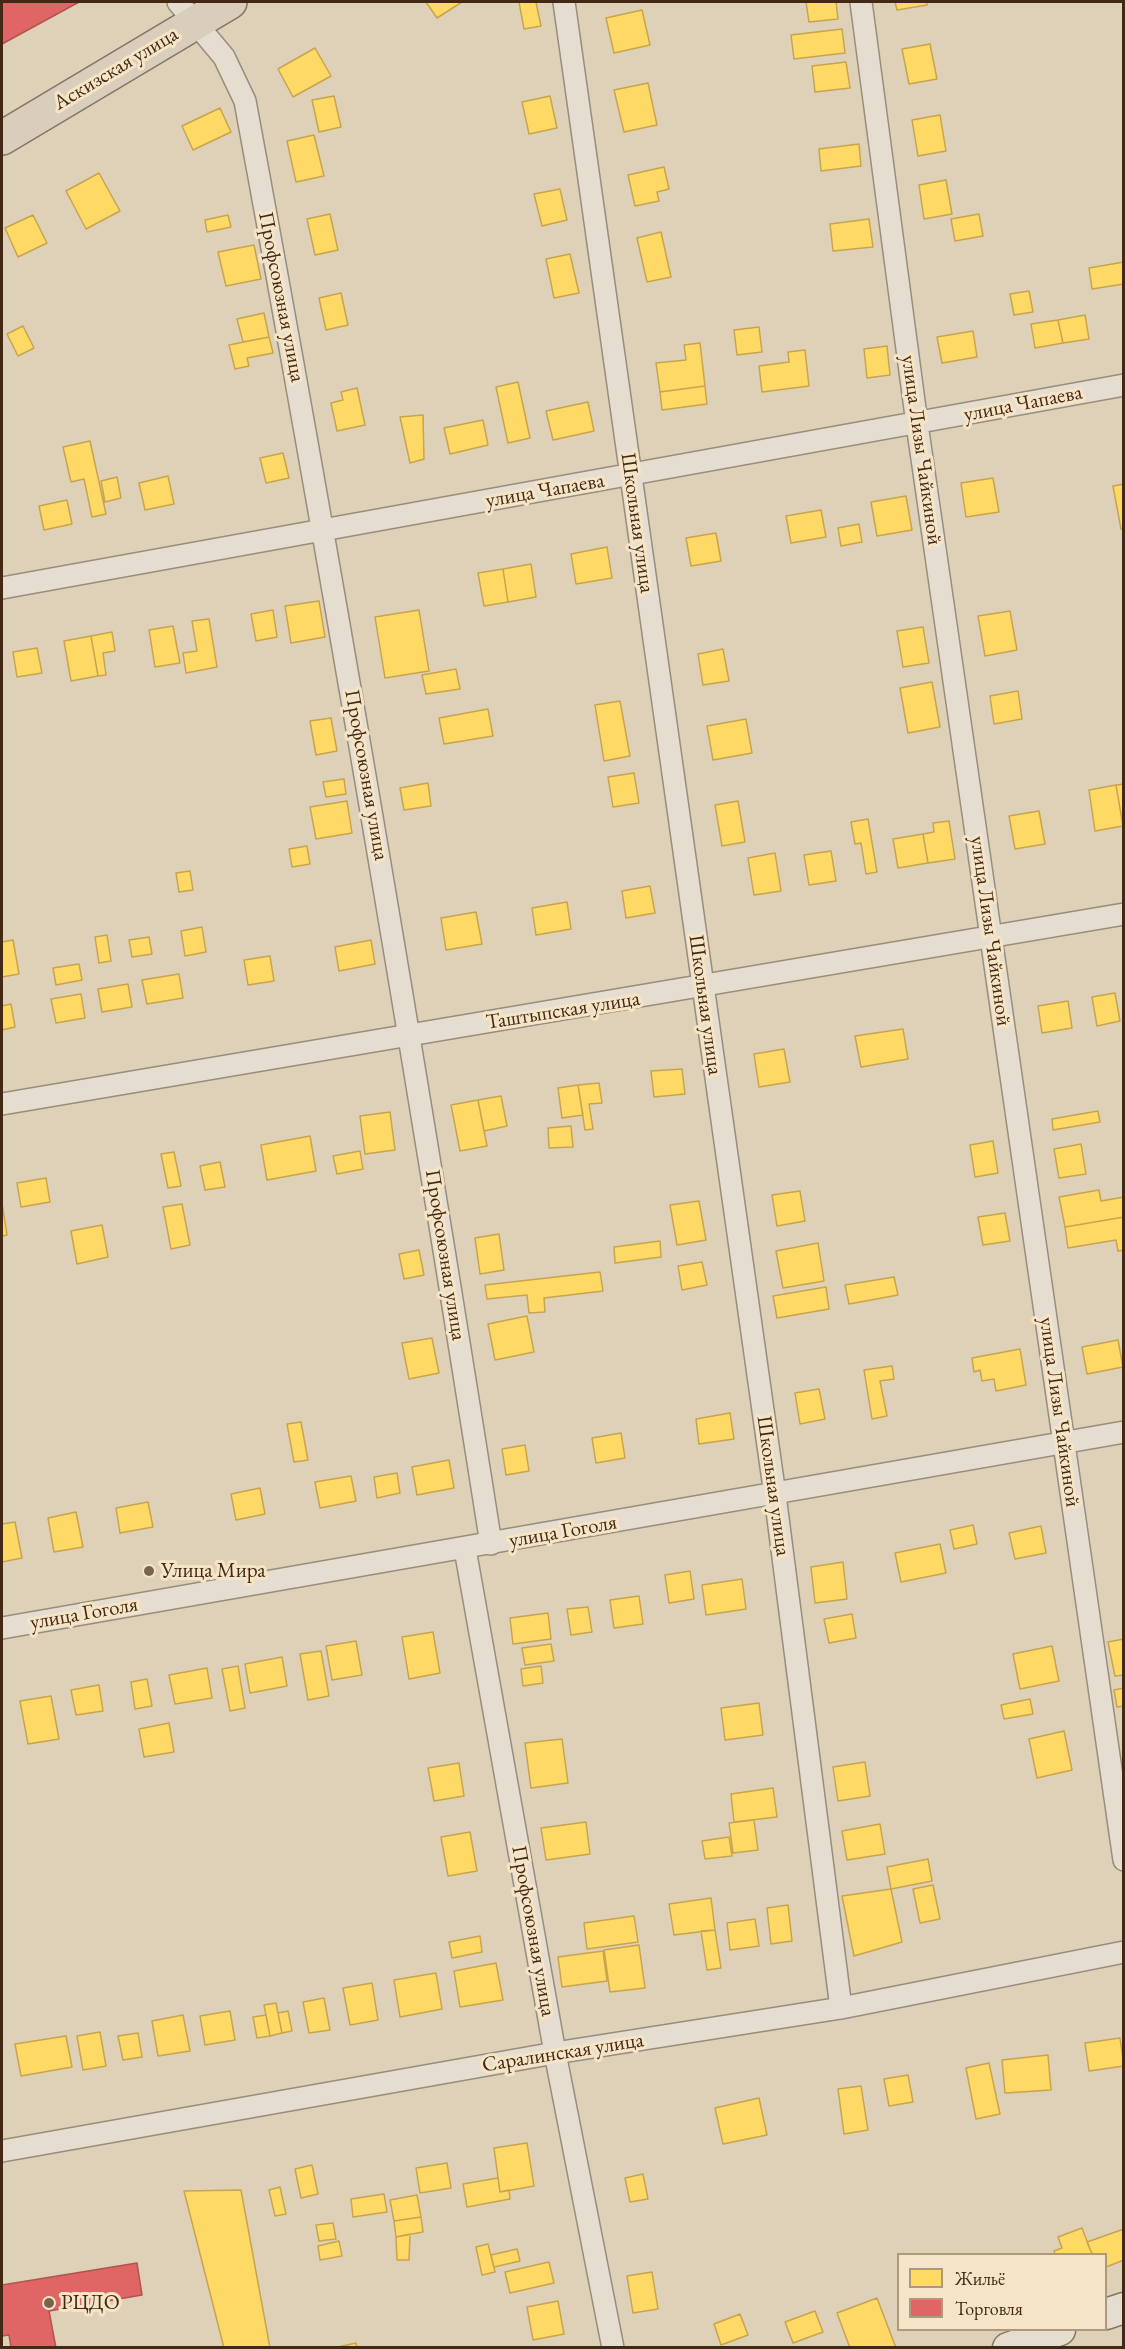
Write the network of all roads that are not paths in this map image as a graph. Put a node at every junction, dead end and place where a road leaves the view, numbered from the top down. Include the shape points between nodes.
1 (230, 2) edge
2 (564, 2) edge
3 (861, 2) edge
4 (186, 12) edge
5 (2, 138) edge
6 (1124, 385) edge
7 (917, 424) junction
8 (631, 476) junction
9 (325, 531) junction
10 (2, 588) edge
11 (1124, 914) edge
12 (991, 938) junction
13 (703, 988) junction
14 (411, 1035) junction
15 (2, 1104) edge
16 (1124, 1432) edge
17 (1064, 1443) junction
18 (775, 1495) junction
19 (491, 1544) junction
20 (465, 1549) junction
21 (2, 1628) edge
22 (1124, 1860) edge
23 (1124, 1952) edge
24 (841, 2008) junction
25 (555, 2053) junction
26 (2, 2151) edge
27 (1124, 2308) edge
28 (1107, 2314) edge
29 (1057, 2331) edge
30 (613, 2348) edge
31 (1008, 2348) edge

1 - 4 main road, Аскизская улица
2 - 8 street, Школьная улица
3 - 7 street, улица Лизы Чайкиной
4 - 5 main road, Аскизская улица
4 - 9 street, Профсоюзная улица via 224,57 245,101
6 - 7 street, улица Чапаева
7 - 8 street, улица Чапаева
7 - 12 street, улица Лизы Чайкиной
8 - 9 street, улица Чапаева
8 - 13 street, Школьная улица
9 - 10 street, улица Чапаева
9 - 14 street, Профсоюзная улица
11 - 12 street, Таштыпская улица
12 - 13 street, Таштыпская улица
12 - 17 street, улица Лизы Чайкиной
13 - 14 street, Таштыпская улица
13 - 18 street, Школьная улица
14 - 15 street, Таштыпская улица
14 - 19 street, Профсоюзная улица
16 - 17 street, улица Гоголя
17 - 18 street, улица Гоголя
17 - 22 street, улица Лизы Чайкиной
18 - 19 street, улица Гоголя
18 - 24 street, Школьная улица
19 - 20 street, улица Гоголя
20 - 21 street, улица Гоголя
20 - 25 street, Профсоюзная улица
23 - 24 street, Саралинская улица
24 - 25 street, Саралинская улица
25 - 26 street, Саралинская улица
25 - 30 street, Профсоюзная улица
27 - 28 street
29 - 31 street

